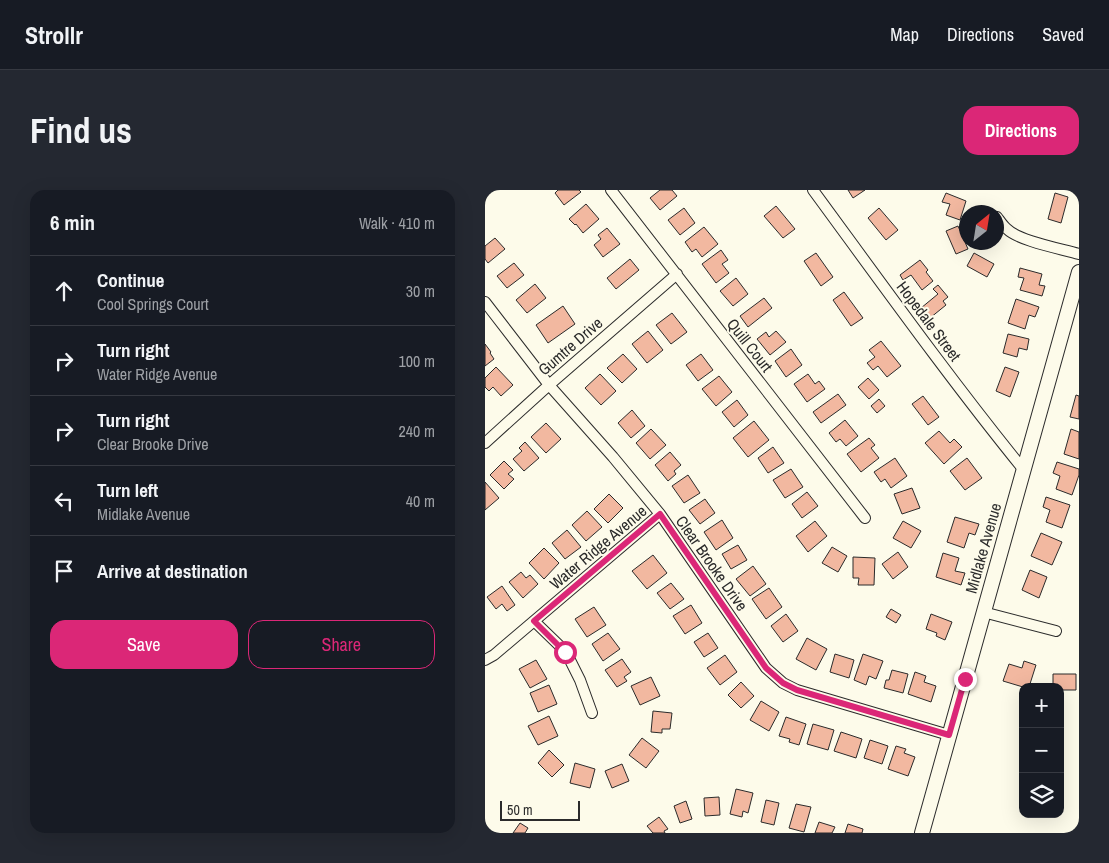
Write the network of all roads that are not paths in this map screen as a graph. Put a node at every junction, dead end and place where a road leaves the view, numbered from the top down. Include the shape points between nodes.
1 (611, 190) edge
2 (813, 190) edge
3 (1004, 225) edge
4 (1079, 254) edge
5 (1079, 272) edge
6 (677, 274) junction
7 (485, 302) edge
8 (549, 385) junction
9 (485, 443) edge
10 (1023, 469) junction
11 (660, 514) junction
12 (865, 518) dead end
13 (983, 612) junction
14 (534, 621) junction
15 (1056, 631) dead end
16 (485, 660) edge
17 (592, 713) dead end
18 (949, 735) junction
19 (921, 833) edge

1 - 6 street, Quill Court
2 - 10 street, Hopedale Street
3 - 4 street via 1017,235
5 - 10 street, Midlake Avenue
6 - 8 street, Gumtre Drive
6 - 12 street, Quill Court
7 - 8 street, Clear Brooke Drive
8 - 9 street, Gumtre Drive
8 - 11 street, Clear Brooke Drive
10 - 13 street, Midlake Avenue
11 - 14 street, Water Ridge Avenue
11 - 18 street, Clear Brooke Drive via 766,668 783,683
13 - 15 street
13 - 18 street, Midlake Avenue
14 - 16 street, Water Ridge Avenue
14 - 17 street via 565,652
18 - 19 street, Midlake Avenue

